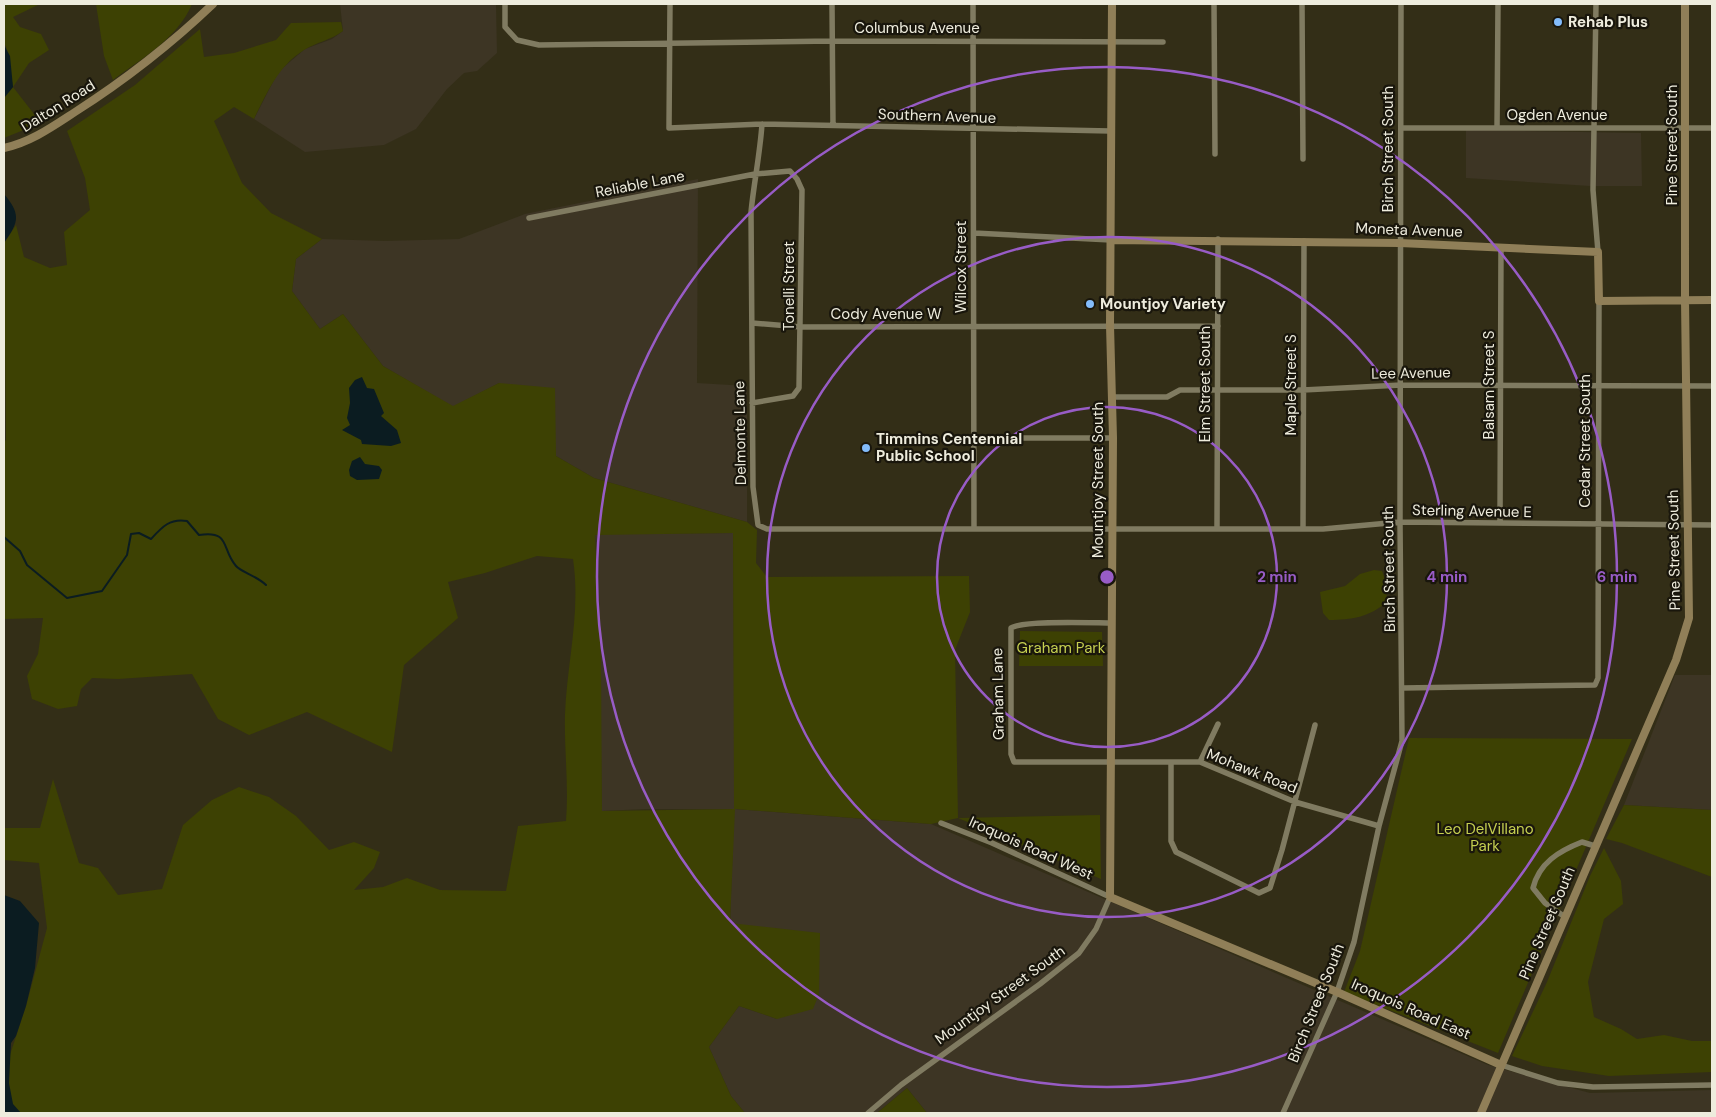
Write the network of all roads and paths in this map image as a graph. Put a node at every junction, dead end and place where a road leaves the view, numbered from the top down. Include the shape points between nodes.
1 (214, 4) edge
2 (505, 4) edge
3 (670, 4) edge
4 (832, 4) edge
5 (973, 4) edge
6 (1112, 4) edge
7 (1214, 4) edge
8 (1302, 4) edge
9 (1400, 4) edge
10 (1498, 4) edge
11 (1596, 4) edge
12 (1685, 4) edge
13 (973, 40) junction
14 (833, 41) junction
15 (671, 42) junction
16 (1111, 42) junction
17 (1163, 42) dead end
18 (762, 124) junction
19 (833, 125) junction
20 (1401, 128) junction
21 (1497, 128) junction
22 (1595, 128) junction
23 (1687, 128) junction
24 (1712, 128) edge
25 (974, 130) junction
26 (1110, 131) junction
27 (7, 147) edge
28 (1215, 154) dead end
29 (1303, 159) dead end
30 (755, 174) junction
31 (529, 218) dead end
32 (974, 233) junction
33 (1111, 240) junction
34 (1218, 240) junction
35 (1304, 240) junction
36 (1400, 243) junction
37 (1501, 247) junction
38 (1598, 252) junction
39 (1599, 300) junction
40 (1685, 300) junction
41 (1712, 300) edge
42 (752, 323) junction
43 (1110, 326) junction
44 (1218, 326) junction
45 (801, 327) junction
46 (974, 327) junction
47 (1401, 385) junction
48 (1502, 385) junction
49 (1599, 385) junction
50 (1686, 386) junction
51 (1712, 386) edge
52 (1217, 389) junction
53 (1303, 390) junction
54 (1112, 397) junction
55 (752, 403) junction
56 (974, 438) junction
57 (1113, 438) junction
58 (1400, 522) junction
59 (1500, 524) junction
60 (1599, 524) junction
61 (1687, 525) junction
62 (1712, 525) edge
63 (1218, 528) junction
64 (974, 529) junction
65 (1112, 529) junction
66 (1303, 529) junction
67 (1112, 623) junction
68 (1403, 688) junction
69 (1218, 724) dead end
70 (1315, 725) dead end
71 (1111, 762) junction
72 (1171, 762) junction
73 (1200, 762) junction
74 (1295, 802) junction
75 (941, 823) dead end
76 (1379, 826) junction
77 (1595, 846) junction
78 (1110, 897) junction
79 (1565, 917) junction
80 (1337, 992) junction
81 (1501, 1065) junction
82 (1712, 1085) edge
83 (868, 1113) edge
84 (1283, 1113) edge
85 (1481, 1113) edge

1 - 27 street, Dalton Road via 124,81 28,142
2 - 15 street, Columbus Avenue via 505,27 517,40 539,45
3 - 15 street
4 - 14 street
5 - 13 street, Wilcox Street
6 - 16 street, Mountjoy Street South
7 - 28 street
8 - 29 street
9 - 20 street, Birch Street South
10 - 21 street
11 - 22 street, Cedar Street South
12 - 23 street, Pine Street South
13 - 14 street, Columbus Avenue
13 - 16 street, Columbus Avenue
13 - 25 street, Wilcox Street
14 - 15 street, Columbus Avenue
14 - 19 street
15 - 18 street, Southern Avenue via 670,128
16 - 17 street, Columbus Avenue
16 - 26 street, Mountjoy Street South
18 - 19 street, Southern Avenue
18 - 30 street, Delmonte Lane via 760,159
19 - 25 street, Southern Avenue
20 - 21 street, Ogden Avenue
20 - 36 street, Birch Street South
21 - 22 street, Ogden Avenue
22 - 23 street, Ogden Avenue
22 - 38 street, Cedar Street South via 1593,190
23 - 24 street, Ogden Avenue
23 - 40 street, Pine Street South
25 - 26 street, Southern Avenue
25 - 32 street, Wilcox Street
26 - 33 street, Mountjoy Street South
30 - 31 street, Reliable Lane
30 - 42 street, Delmonte Lane
30 - 45 street, Tonelli Street via 790,171 802,190
32 - 33 street
32 - 46 street, Wilcox Street
33 - 34 street, Moneta Avenue
33 - 43 street, Mountjoy Street South
34 - 35 street, Moneta Avenue
34 - 44 street, Elm Street South
35 - 36 street, Moneta Avenue
35 - 53 street, Maple Street S
36 - 37 street, Moneta Avenue
36 - 47 street, Birch Street South
37 - 38 street, Moneta Avenue
37 - 48 street, Balsam Street S
38 - 39 street, Cedar Street South
39 - 40 street
39 - 49 street, Cedar Street South
40 - 41 street
40 - 50 street, Pine Street South
42 - 45 street, Cody Avenue W
42 - 55 street, Delmonte Lane
43 - 44 street, Cody Avenue W
43 - 46 street, Cody Avenue W
43 - 54 street, Mountjoy Street South
44 - 52 street, Elm Street South
45 - 46 street, Cody Avenue W
45 - 55 street, Tonelli Street via 799,388 793,396
46 - 56 street, Wilcox Street
47 - 48 street, Lee Avenue
47 - 53 street, Lee Avenue
47 - 58 street, Birch Street South
48 - 49 street, Lee Avenue
48 - 59 street, Balsam Street S
49 - 50 street, Lee Avenue
49 - 60 street, Cedar Street South
50 - 51 street, Lee Avenue
50 - 61 street, Pine Street South
52 - 53 street, Lee Avenue
52 - 54 street, Lee Avenue via 1180,390 1167,397
52 - 63 street, Elm Street South
53 - 66 street, Maple Street S
54 - 57 street, Mountjoy Street South
55 - 64 street, Delmonte Lane via 753,487 758,525 768,529
56 - 57 street
56 - 64 street, Wilcox Street
57 - 65 street, Mountjoy Street South
58 - 59 street, Sterling Avenue E
58 - 66 street, Sterling Avenue E
58 - 68 street, Birch Street South
59 - 60 street, Sterling Avenue E
60 - 61 street, Sterling Avenue E
60 - 68 street, Cedar Street South via 1598,678 1595,685
61 - 62 street, Sterling Avenue E
61 - 77 street, Pine Street South via 1688,618 1683,638
63 - 65 street, Sterling Avenue E
63 - 66 street, Sterling Avenue E
64 - 65 street, Sterling Avenue E
65 - 67 street, Mountjoy Street South
67 - 71 street, Mountjoy Street South
67 - 71 street, Graham Lane via 1016,625 1010,638 1011,754 1014,762
68 - 76 street, Birch Street South via 1402,741
69 - 73 street
70 - 74 street
71 - 72 street, Mohawk Road
71 - 78 street, Mountjoy Street South
72 - 73 street, Mohawk Road
72 - 74 street via 1171,841 1176,852 1259,892 1270,888
73 - 74 street, Mohawk Road
74 - 76 street, Mohawk Road
75 - 78 street, Iroquois Road West
76 - 80 street, Birch Street South via 1354,942
77 - 79 street, Pine Street South
77 - 79 street via 1582,842 1564,849 1536,875 1532,888 1545,903
78 - 80 street, Iroquois Road East
78 - 83 street, Mountjoy Street South via 1096,929 1079,953
79 - 81 street, Pine Street South
80 - 81 street, Iroquois Road East
80 - 84 street, Birch Street South
81 - 82 street, Iroquois Road East via 1558,1083 1593,1088
81 - 85 street, Pine Street South

